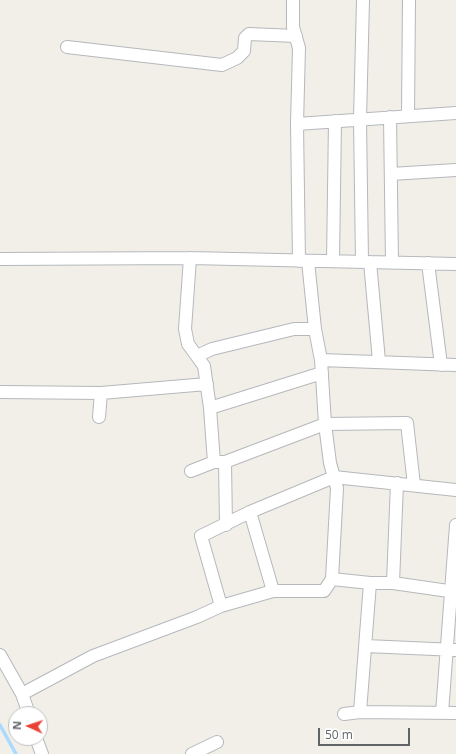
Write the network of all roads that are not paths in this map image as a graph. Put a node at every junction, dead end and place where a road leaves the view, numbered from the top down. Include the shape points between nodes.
1 (293, 0) edge
2 (363, 0) edge
3 (409, 0) edge
4 (296, 36) junction
5 (67, 47) dead end
6 (456, 113) edge
7 (408, 115) junction
8 (390, 117) junction
9 (360, 119) junction
10 (335, 121) junction
11 (297, 124) junction
12 (456, 170) edge
13 (391, 174) junction
14 (190, 258) junction
15 (0, 259) edge
16 (303, 261) junction
17 (333, 261) junction
18 (366, 262) junction
19 (392, 263) junction
20 (428, 263) junction
21 (456, 264) edge
22 (315, 329) junction
23 (197, 356) junction
24 (321, 360) junction
25 (379, 361) junction
26 (441, 365) junction
27 (456, 365) edge
28 (322, 373) junction
29 (207, 384) junction
30 (0, 392) edge
31 (101, 394) junction
32 (210, 408) junction
33 (99, 417) dead end
34 (324, 424) junction
35 (219, 462) junction
36 (191, 471) dead end
37 (334, 477) junction
38 (397, 483) junction
39 (414, 485) junction
40 (456, 490) edge
41 (250, 512) junction
42 (456, 524) edge
43 (226, 525) junction
44 (332, 579) junction
45 (370, 583) junction
46 (393, 583) junction
47 (273, 591) junction
48 (454, 591) edge
49 (221, 606) junction
50 (366, 646) junction
51 (451, 650) edge
52 (0, 655) edge
53 (22, 694) junction
54 (26, 706) edge
55 (360, 712) junction
56 (442, 713) junction
57 (456, 713) edge
58 (344, 714) dead end
59 (216, 742) dead end
60 (192, 754) edge

1 - 4 street via 293,28
2 - 9 street
3 - 7 street
4 - 5 street via 249,34 245,38 244,51 237,58 222,65
4 - 11 street via 299,48
6 - 7 street
7 - 8 street
8 - 9 street
8 - 13 street
9 - 10 street
9 - 18 street
10 - 11 street
10 - 17 street
11 - 16 street
12 - 13 street
13 - 19 street
14 - 15 street
14 - 16 street
14 - 23 street via 185,329 188,344
16 - 17 street
16 - 22 street
17 - 18 street
18 - 19 street
18 - 25 street
19 - 20 street
20 - 21 street
20 - 26 street
22 - 23 street via 294,329 212,349
22 - 24 street
23 - 29 street via 204,366
24 - 25 street
24 - 28 street
25 - 26 street
26 - 27 street
28 - 32 street
28 - 34 street
29 - 31 street
29 - 32 street
30 - 31 street
31 - 33 street
32 - 35 street
34 - 35 street
34 - 37 street
34 - 39 street via 406,423
35 - 36 street
35 - 43 street
37 - 38 street
37 - 41 street
37 - 44 street via 337,488
38 - 39 street
38 - 46 street
39 - 40 street
41 - 43 street
41 - 47 street
42 - 48 street
43 - 49 street via 201,536
44 - 45 street
44 - 47 street via 324,591
45 - 46 street
45 - 50 street
46 - 48 street
47 - 49 street
48 - 51 street
49 - 53 street via 93,656
50 - 51 street
50 - 55 street
51 - 56 street
52 - 53 street
53 - 54 street
55 - 56 street
55 - 58 street
56 - 57 street
59 - 60 street

